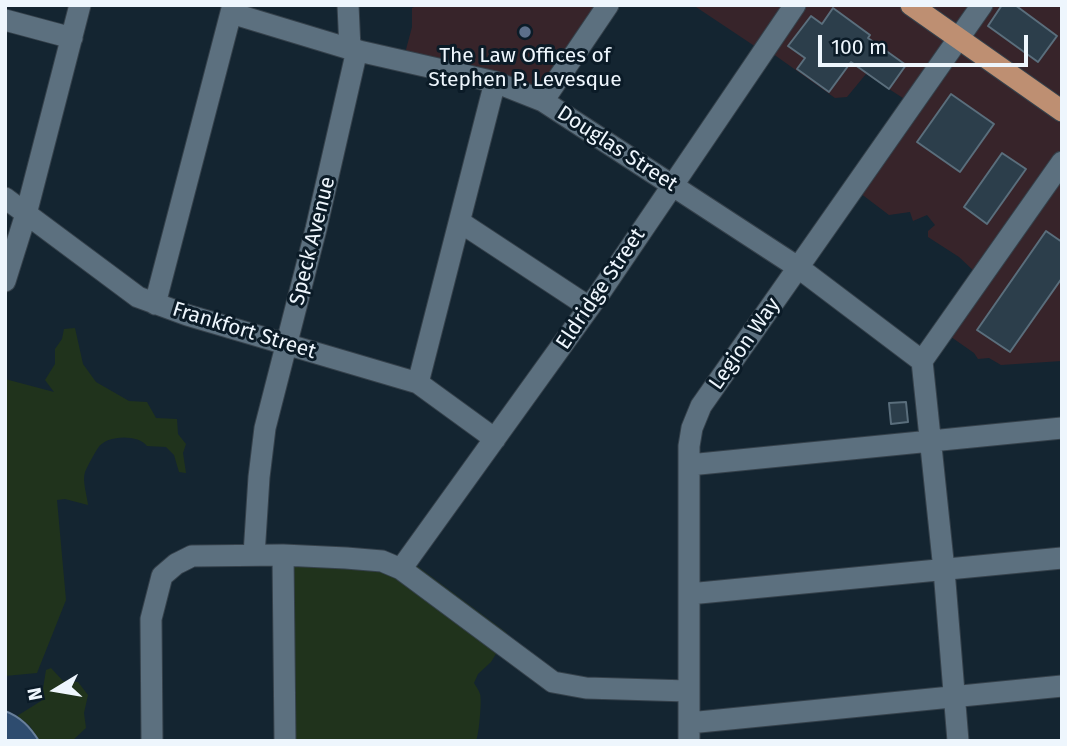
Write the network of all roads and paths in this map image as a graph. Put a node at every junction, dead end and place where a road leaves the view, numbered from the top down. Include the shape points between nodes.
1 (80, 5) edge
2 (348, 5) edge
3 (608, 5) edge
4 (796, 5) edge
5 (911, 5) edge
6 (982, 5) edge
7 (232, 9) edge
8 (5, 20) edge
9 (72, 38) junction
10 (959, 39) junction
11 (354, 50) junction
12 (495, 82) junction
13 (543, 101) junction
14 (1062, 111) edge
15 (1062, 162) edge
16 (672, 185) junction
17 (5, 198) edge
18 (26, 214) junction
19 (460, 222) junction
20 (799, 268) junction
21 (5, 281) edge
22 (155, 304) junction
23 (589, 307) junction
24 (288, 344) junction
25 (922, 361) junction
26 (418, 383) junction
27 (1062, 428) edge
28 (495, 439) junction
29 (931, 441) junction
30 (689, 465) junction
31 (254, 555) junction
32 (284, 555) junction
33 (1062, 558) edge
34 (401, 569) junction
35 (944, 570) junction
36 (689, 594) junction
37 (1062, 686) edge
38 (688, 691) junction
39 (954, 696) junction
40 (689, 732) edge
41 (152, 741) edge
42 (285, 741) edge
43 (958, 741) edge

1 - 9 street
2 - 11 street, Speck Avenue
3 - 13 street
4 - 16 street, Eldridge Street
5 - 10 main road
6 - 10 street, Legion Way
7 - 11 street, Douglas Street
7 - 22 street
8 - 9 street
9 - 18 street
10 - 14 main road
10 - 20 street, Legion Way
11 - 12 street, Douglas Street
11 - 24 street, Speck Avenue
12 - 13 street, Douglas Street
12 - 19 street
13 - 16 street, Douglas Street
15 - 25 street
16 - 20 street, Douglas Street
16 - 23 street, Eldridge Street
17 - 18 street, Frankfort Street
18 - 21 street
18 - 22 street, Frankfort Street via 138,297
19 - 23 street
19 - 26 street
20 - 25 street, Douglas Street
20 - 30 street, Legion Way via 701,406 692,428
22 - 24 street, Frankfort Street
23 - 28 street, Eldridge Street
24 - 26 street, Frankfort Street
24 - 31 street, Speck Avenue via 265,428
25 - 29 street
26 - 28 street, Frankfort Street
27 - 29 street
28 - 34 street, Eldridge Street
29 - 30 street
29 - 35 street
30 - 36 street, Legion Way
31 - 32 street
31 - 41 street via 192,556 162,576 151,619
32 - 34 street via 382,561
32 - 42 street
33 - 35 street
34 - 38 street via 553,682 586,688
35 - 36 street
35 - 39 street
36 - 38 street, Legion Way
37 - 39 street
38 - 40 street, Legion Way
39 - 40 street
39 - 43 street

